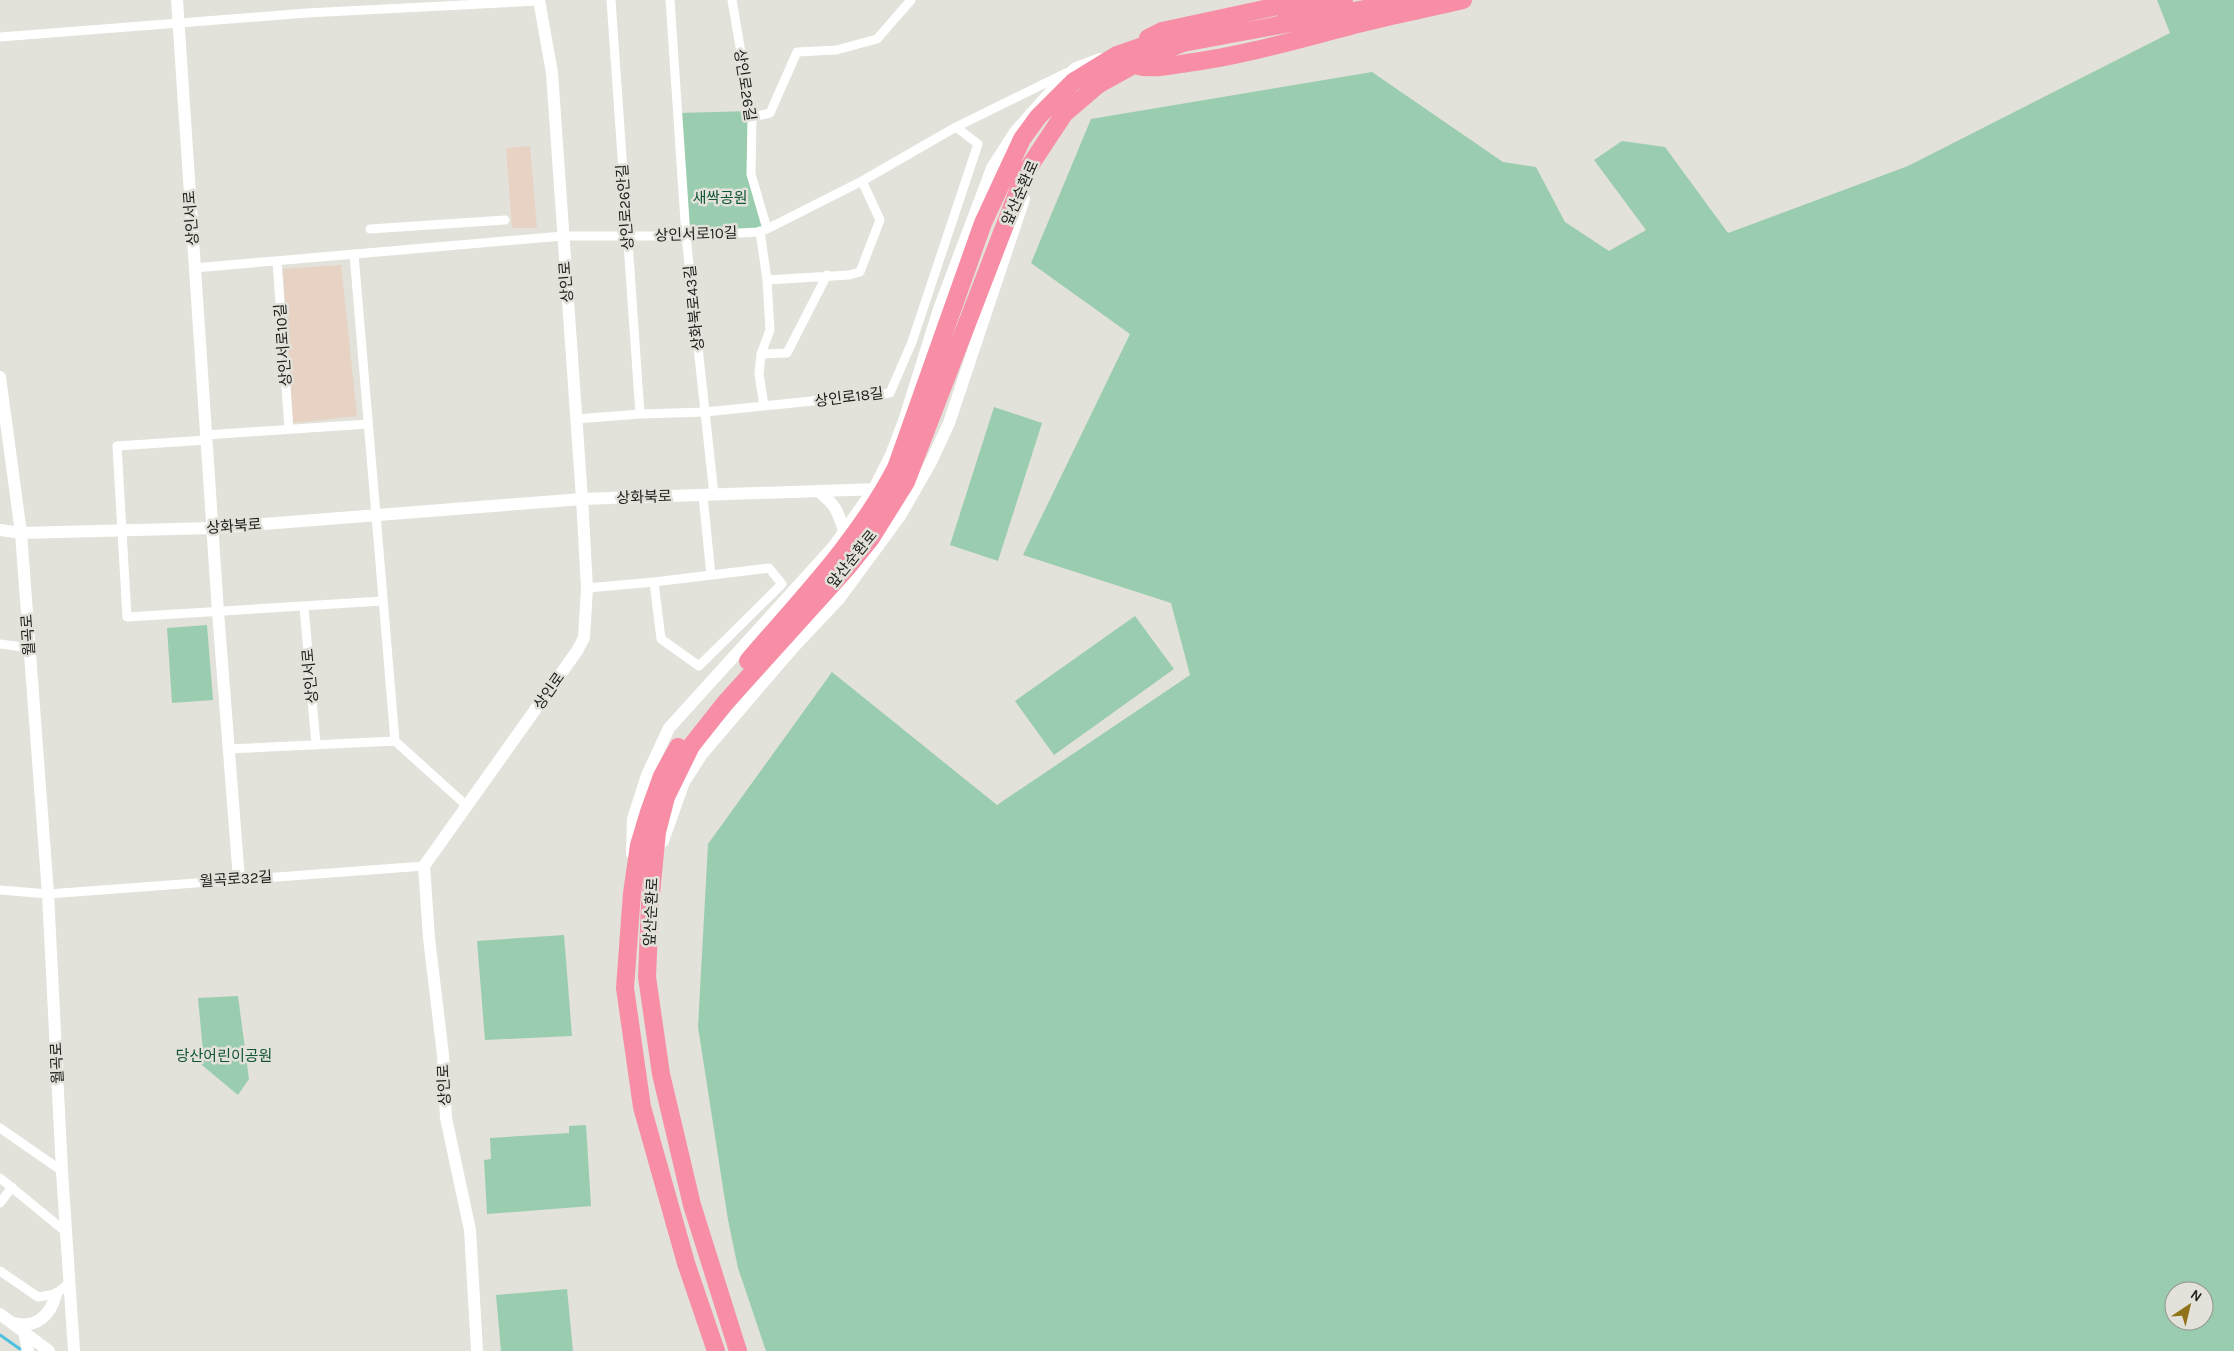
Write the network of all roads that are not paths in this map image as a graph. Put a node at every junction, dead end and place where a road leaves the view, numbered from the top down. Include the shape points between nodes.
1 (177, 0) edge
2 (611, 0) edge
3 (670, 0) edge
4 (732, 0) edge
5 (911, 0) edge
6 (1307, 0) edge
7 (1344, 0) edge
8 (1413, 0) edge
9 (1463, 0) edge
10 (539, 1) edge
11 (179, 23) junction
12 (0, 37) edge
13 (1127, 60) junction
14 (1076, 68) junction
15 (752, 117) junction
16 (956, 127) junction
17 (862, 181) junction
18 (505, 220) dead end
19 (370, 229) dead end
20 (764, 230) junction
21 (627, 234) junction
22 (563, 236) junction
23 (686, 236) junction
24 (354, 254) junction
25 (277, 261) junction
26 (194, 268) junction
27 (826, 275) junction
28 (766, 280) junction
29 (761, 354) junction
30 (0, 377) edge
31 (764, 406) junction
32 (705, 412) junction
33 (640, 414) junction
34 (576, 419) junction
35 (368, 424) junction
36 (289, 429) junction
37 (206, 437) junction
38 (874, 489) junction
39 (818, 491) junction
40 (913, 491) junction
41 (708, 496) junction
42 (582, 499) junction
43 (375, 515) junction
44 (212, 528) junction
45 (0, 530) edge
46 (123, 530) junction
47 (21, 533) junction
48 (841, 536) junction
49 (847, 567) junction
50 (711, 575) junction
51 (654, 582) junction
52 (587, 588) junction
53 (382, 600) junction
54 (304, 606) junction
55 (218, 612) junction
56 (0, 644) edge
57 (29, 648) junction
58 (395, 741) junction
59 (316, 745) junction
60 (228, 749) junction
61 (467, 806) junction
62 (424, 866) junction
63 (239, 879) junction
64 (0, 890) edge
65 (632, 893) junction
66 (48, 894) junction
67 (0, 1128) edge
68 (62, 1171) junction
69 (0, 1178) edge
70 (12, 1187) junction
71 (0, 1203) edge
72 (66, 1232) junction
73 (0, 1271) edge
74 (69, 1283) junction
75 (56, 1294) junction
76 (0, 1314) edge
77 (14, 1323) junction
78 (24, 1331) junction
79 (28, 1351) edge
80 (49, 1351) edge
81 (74, 1351) edge
82 (477, 1351) edge
83 (716, 1351) edge
84 (738, 1351) edge

1 - 11 street, 상인서로
2 - 21 street, 상인로26안길
3 - 23 street, 상화북로43길
4 - 15 street, 상인로26길
5 - 15 street via 877,39 836,50 797,52 770,113
6 - 13 highway via 1162,31 1147,38
7 - 13 highway, 앞산순환로 via 1182,32
8 - 13 highway, 앞산순환로 via 1183,43
9 - 13 highway via 1216,60 1144,68
10 - 11 street
10 - 22 street, 상인로 via 552,73
11 - 12 street
11 - 26 street, 상인서로
13 - 14 street
13 - 40 street via 1102,92 1076,114 1056,138 1026,190 945,433
13 - 49 highway, 앞산순환로 via 1064,114 1025,173 942,364 906,482
14 - 16 street, 상인서로10길
14 - 38 street via 1036,106 992,168 891,454
15 - 20 street, 상인로26길 via 751,174
16 - 17 street, 상인서로10길
16 - 31 street, 상인로18길 via 978,144 912,342 890,393
17 - 20 street, 상인서로10길
17 - 27 street via 880,220 875,236 860,272
18 - 19 street
20 - 23 street, 상인서로10길
20 - 28 street, 상인로26길
21 - 22 street, 상인서로10길
21 - 23 street, 상인서로10길
21 - 33 street, 상인로26안길
22 - 24 street, 상인서로10길
22 - 34 street, 상인로
23 - 32 street, 상화북로43길
24 - 25 street, 상인서로10길
24 - 35 street
25 - 26 street, 상인서로10길
25 - 36 street, 상인서로10길
26 - 37 street, 상인서로
27 - 28 street
27 - 29 street via 787,353
28 - 29 street, 상인로26길 via 770,330
29 - 31 street, 상인로26길 via 759,374
30 - 47 street, 월곡로
31 - 32 street, 상인로18길
32 - 33 street, 상인로18길
32 - 41 street, 상화북로43길
33 - 34 street, 상인로18길
34 - 42 street, 상인로
35 - 36 street
35 - 43 street
36 - 37 street
37 - 44 street, 상인서로
37 - 46 street via 117,446
38 - 39 street, 상화북로
38 - 40 street, 상화북로
38 - 48 street
39 - 41 street, 상화북로
39 - 48 street via 832,502 839,514
40 - 49 street via 900,516
41 - 42 street, 상화북로
41 - 50 street, 상화북로43길
42 - 43 street, 상화북로
42 - 52 street, 상인로
43 - 44 street, 상화북로
43 - 53 street
44 - 46 street, 상화북로
44 - 55 street, 상인서로
45 - 47 street, 상화북로
46 - 47 street, 상화북로
46 - 55 street via 127,617
47 - 57 street, 월곡로
48 - 49 street via 856,548 862,559
48 - 65 street via 669,728 647,775 633,819
49 - 65 highway, 앞산순환로 via 727,685 681,742 662,776 648,812
49 - 84 highway, 앞산순환로 via 691,746 666,797 657,832 650,896 647,977 661,1074 692,1205
50 - 51 street
50 - 51 street via 769,568 782,584 699,666 660,640
51 - 52 street
52 - 61 street, 상인로 via 584,638 577,651
53 - 54 street
53 - 58 street
54 - 55 street
54 - 59 street, 상인서로
55 - 60 street, 상인서로
56 - 57 street
57 - 66 street, 월곡로
58 - 59 street
58 - 61 street
59 - 60 street
60 - 63 street, 상인서로
61 - 62 street, 상인로
62 - 63 street, 월곡로32길
62 - 82 street, 상인로 via 446,1118 470,1230
63 - 66 street, 월곡로32길
64 - 66 street
65 - 83 highway, 앞산순환로 via 625,988 642,1107 686,1263
66 - 68 street, 월곡로
67 - 68 street
68 - 72 street, 월곡로
69 - 70 street
70 - 71 street
70 - 72 street
72 - 74 street, 월곡로
73 - 75 street via 38,1297
74 - 75 street
74 - 81 street, 월곡로
75 - 77 street via 53,1308 40,1320 23,1326
76 - 77 street
77 - 78 street
78 - 79 street
78 - 80 street

